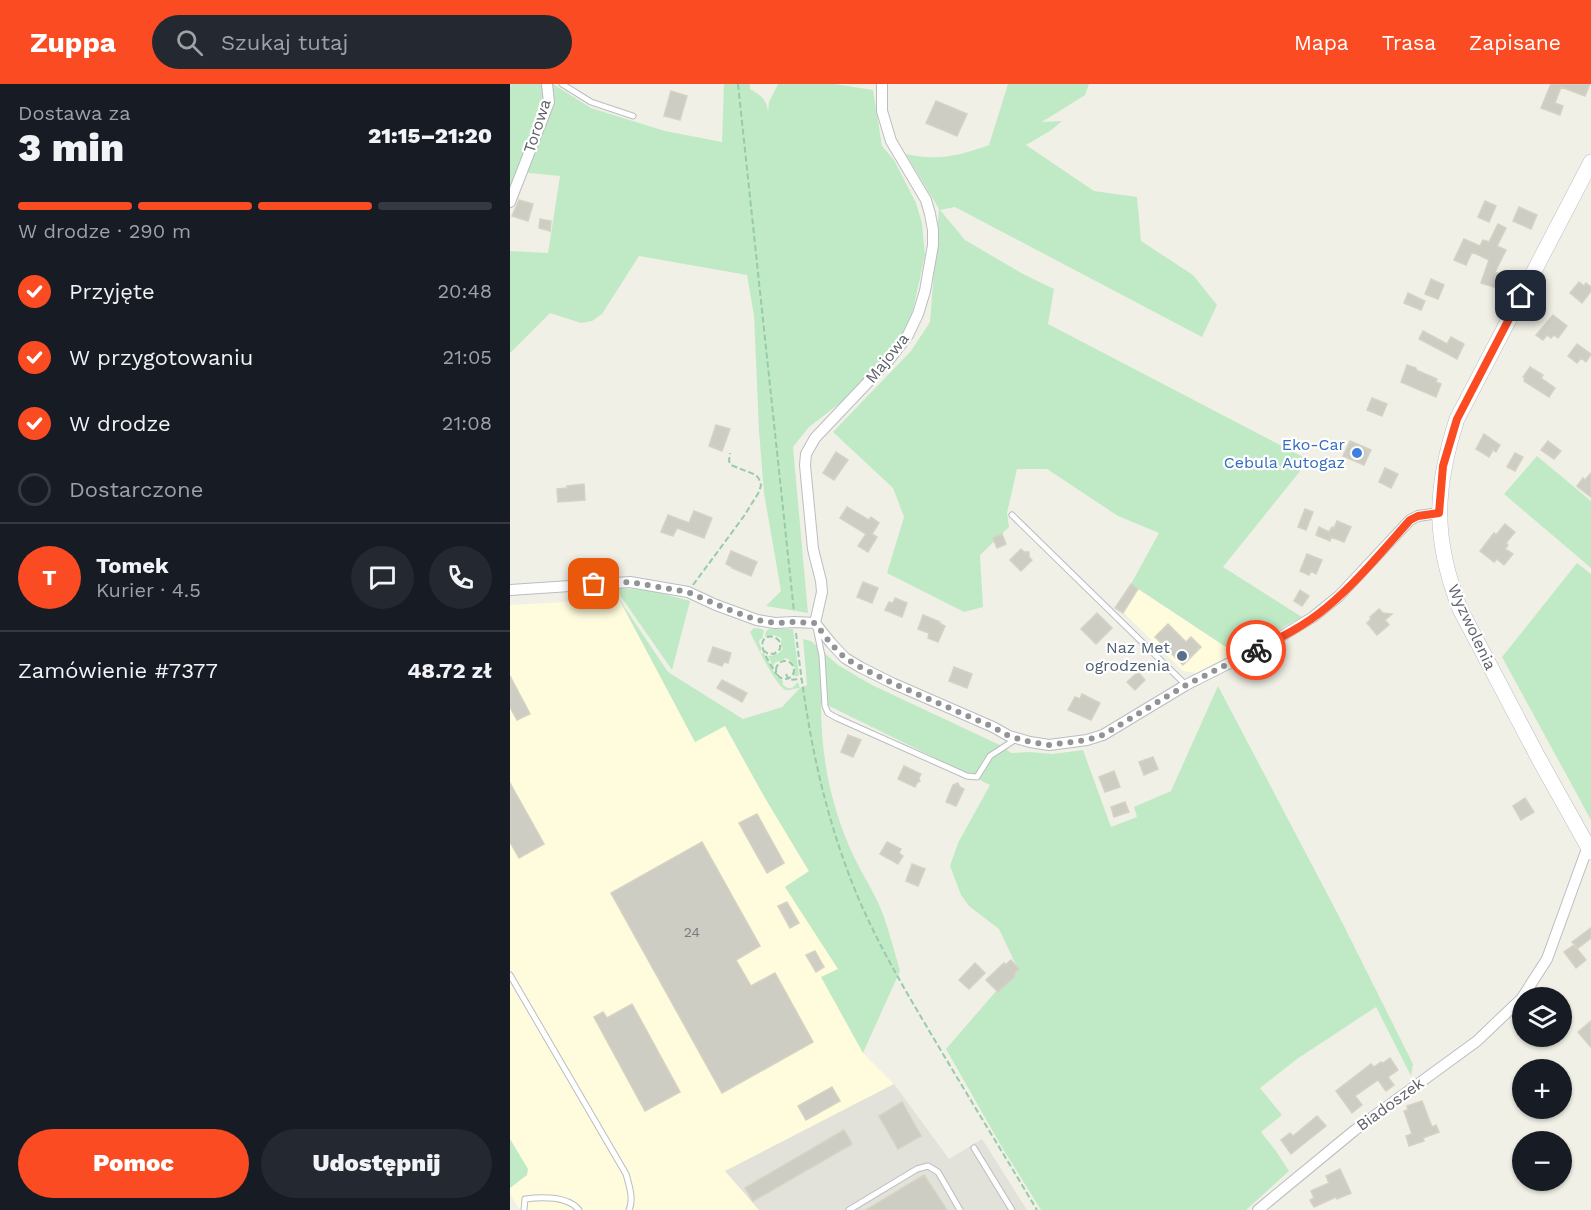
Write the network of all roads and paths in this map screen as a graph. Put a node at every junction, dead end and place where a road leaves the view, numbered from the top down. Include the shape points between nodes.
1 (548, 84) edge
2 (562, 84) edge
3 (738, 84) edge
4 (882, 84) edge
5 (633, 116) dead end
6 (1591, 162) edge
7 (510, 202) edge
8 (730, 453) dead end
9 (1439, 513) junction
10 (1012, 515) dead end
11 (510, 590) edge
12 (688, 592) junction
13 (795, 622) junction
14 (815, 623) junction
15 (776, 644) dead end
16 (780, 644) junction
17 (766, 646) dead end
18 (763, 648) junction
19 (781, 662) junction
20 (783, 666) dead end
21 (786, 674) dead end
22 (777, 675) junction
23 (788, 679) junction
24 (801, 679) junction
25 (1186, 685) junction
26 (1016, 739) junction
27 (1589, 849) edge
28 (510, 975) edge
29 (975, 1148) dead end
30 (524, 1210) edge
31 (579, 1210) edge
32 (629, 1210) edge
33 (849, 1210) edge
34 (960, 1210) edge
35 (1012, 1210) edge
36 (1037, 1210) edge
37 (1258, 1210) edge

1 - 7 street, Torowa via 549,102
2 - 5 lane via 591,102
3 - 13 path
4 - 14 street, Majowa via 882,111 891,141 926,200 933,245 918,314 908,335 815,438 806,454 813,549 822,592
6 - 9 street, Wyzwolenia via 1457,419 1443,466
8 - 12 path via 731,465 756,474 761,485 759,492
9 - 25 street via 1410,520 1339,596 1313,617
9 - 27 street, Wyzwolenia via 1451,587 1460,609
10 - 25 lane
11 - 12 street via 630,582
12 - 13 street via 757,620
13 - 14 street
13 - 24 path
14 - 26 street via 845,658 860,667
14 - 26 lane via 822,656 825,706 837,718 967,776 977,777 990,756
15 - 16 path
16 - 18 path via 780,650 774,654
16 - 18 path via 770,636 764,639
17 - 18 path
18 - 22 path
19 - 20 path
19 - 22 path
19 - 23 path via 788,661 794,668
21 - 23 path
22 - 23 path
23 - 24 path
24 - 36 path via 823,793 858,897 903,987
25 - 26 street via 1103,735 1049,745
27 - 37 street, Biadoszek via 1547,959 1522,998 1477,1041 1355,1130
28 - 32 lane via 626,1174
29 - 35 lane
30 - 31 lane via 525,1199 556,1198
33 - 34 lane via 928,1166 938,1172

